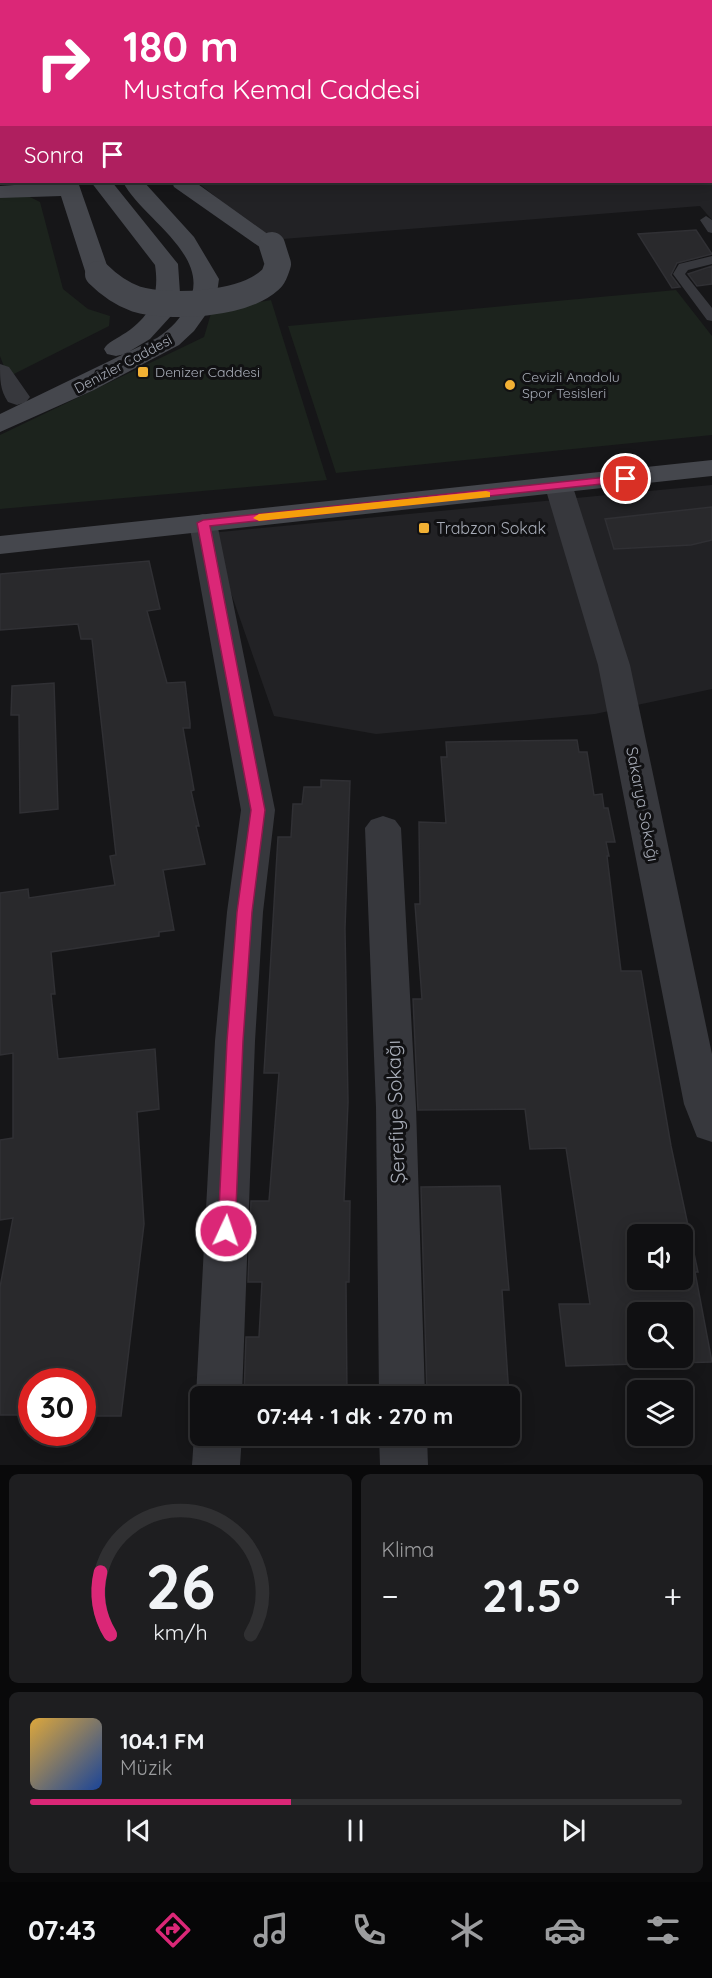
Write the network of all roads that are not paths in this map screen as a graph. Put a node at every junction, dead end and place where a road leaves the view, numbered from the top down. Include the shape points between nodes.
1 (102, 183) edge
2 (134, 183) edge
3 (183, 183) edge
4 (68, 185) edge
5 (0, 192) edge
6 (712, 260) edge
7 (712, 317) edge
8 (0, 372) edge
9 (9, 401) edge
10 (0, 424) edge
11 (712, 453) edge
12 (712, 468) edge
13 (555, 479) junction
14 (203, 523) junction
15 (0, 527) edge
16 (0, 545) edge
17 (383, 828) dead end
18 (709, 1110) edge
19 (219, 1386) edge
20 (402, 1386) edge
21 (217, 1446) edge
22 (403, 1446) edge
23 (216, 1465) edge
24 (404, 1465) edge

1 - 9 main road, Denizler Caddesi via 166,264 169,297 163,311 143,333
2 - 10 main road, Denizler Caddesi via 202,269 208,285 203,300 174,338 101,378
3 - 4 main road, bridge via 272,245 279,265 265,285 209,303 165,304 120,291 98,274
4 - 5 main road
6 - 7 lane via 683,267 679,274
8 - 9 street
11 - 13 main road
12 - 13 main road
13 - 14 main road
13 - 15 main road
13 - 18 street, Sakarya Sokağı via 616,677
14 - 16 main road
14 - 19 street via 258,810 235,1041
17 - 20 street, Şerefiye Sokağı via 396,1107
21 - 23 street
22 - 24 street

